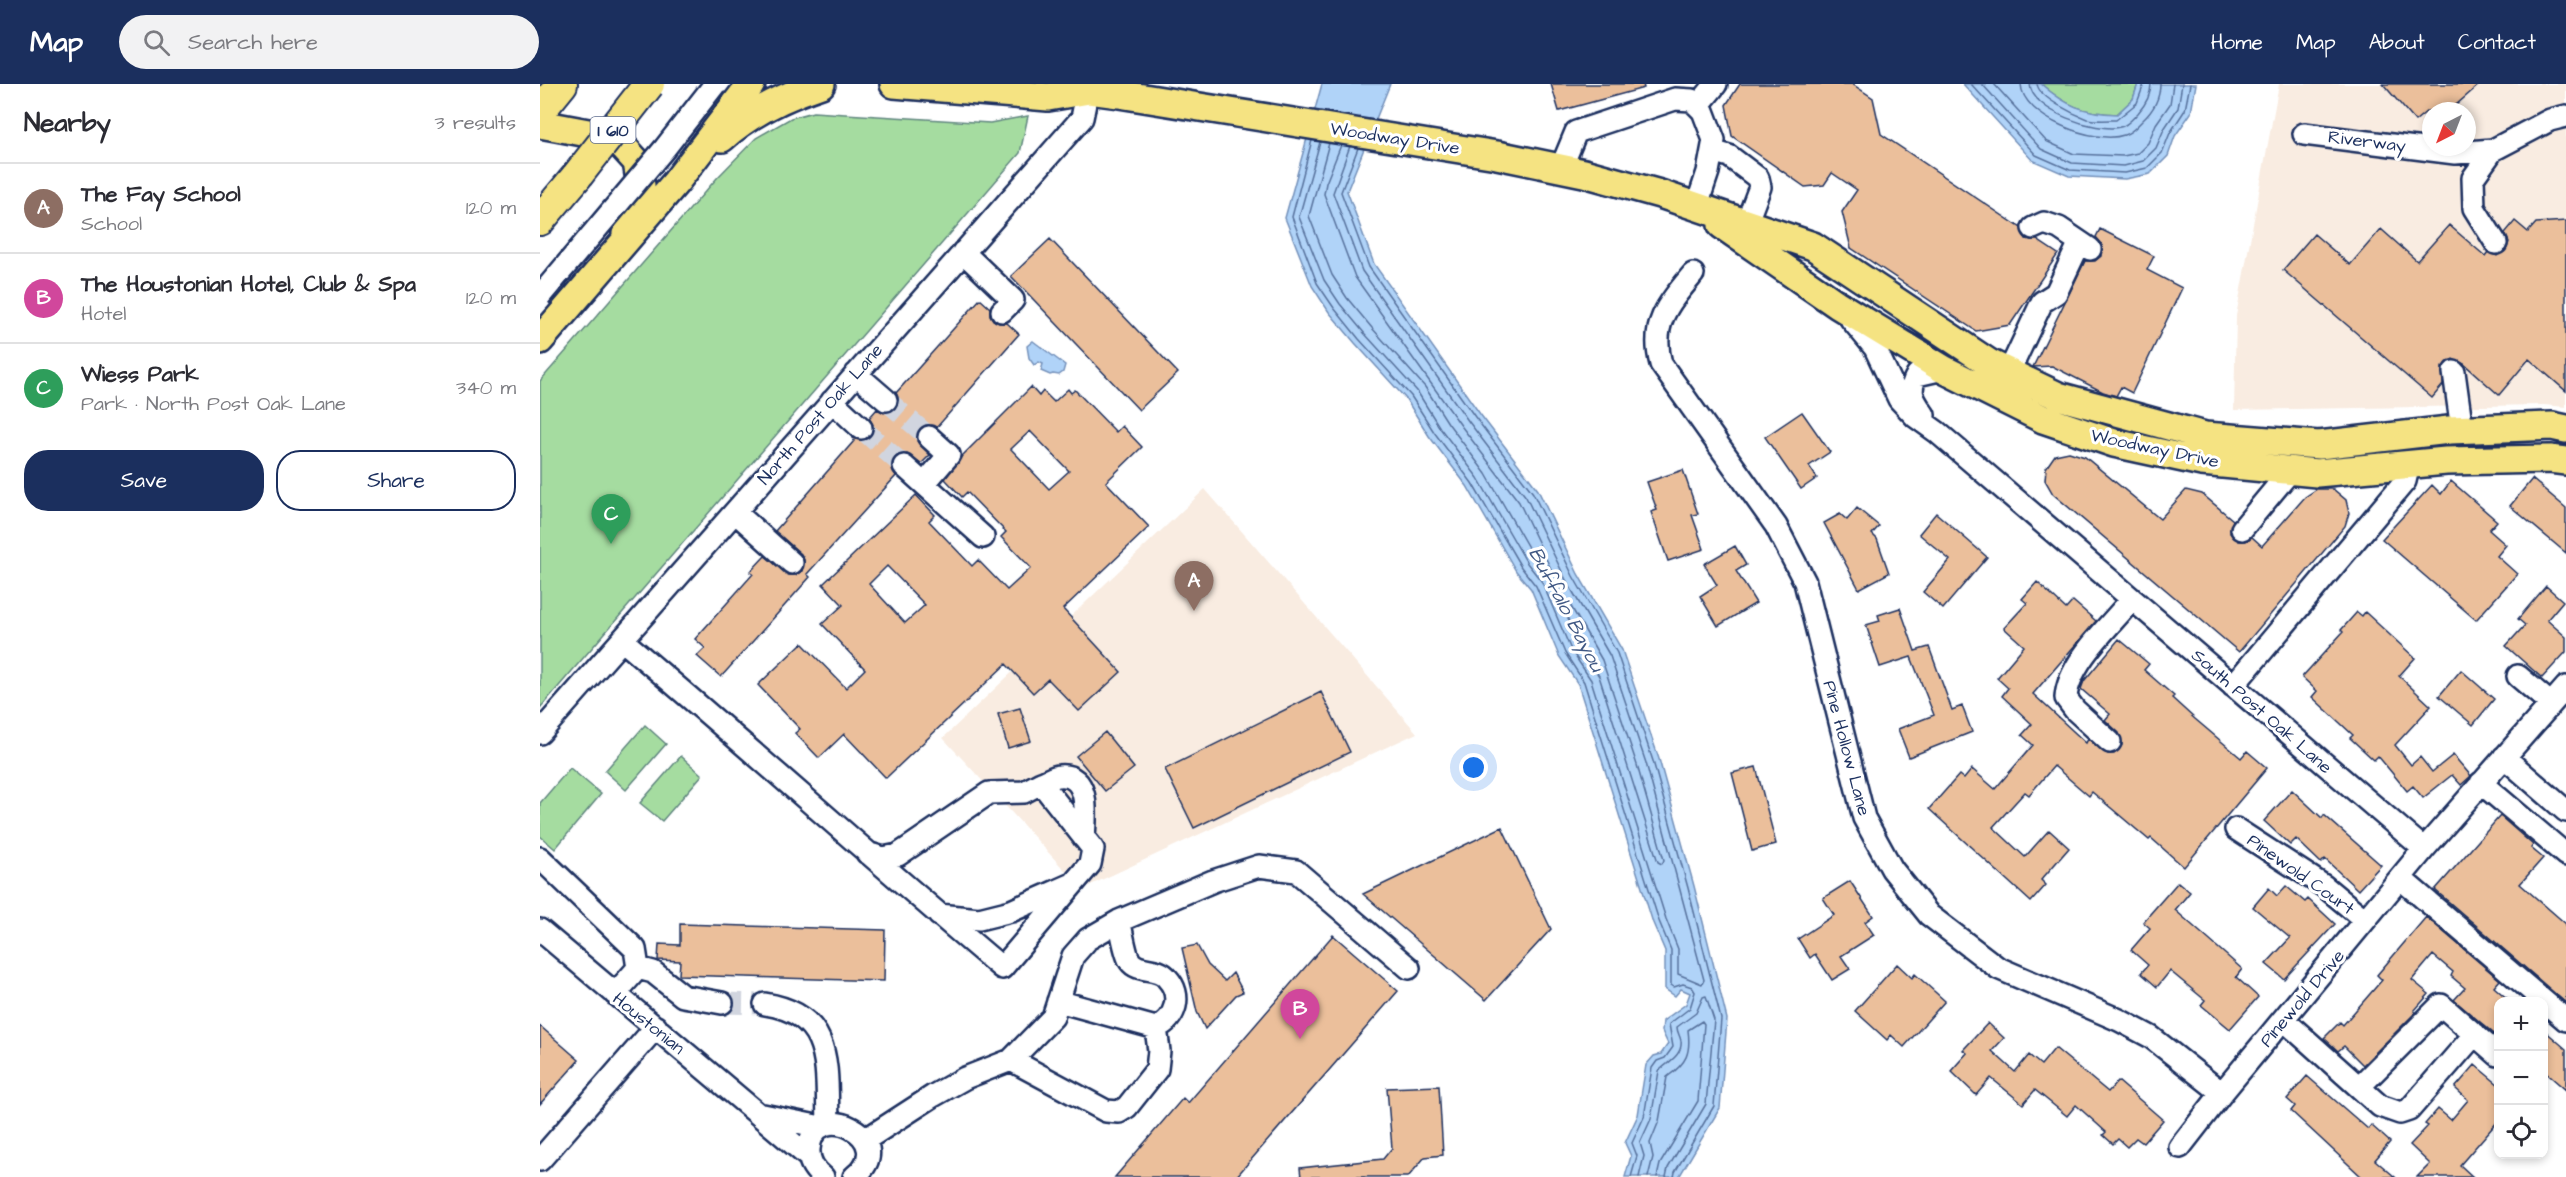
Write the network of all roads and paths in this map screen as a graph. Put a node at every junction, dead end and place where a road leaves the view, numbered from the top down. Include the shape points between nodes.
1 (562, 84) edge
2 (649, 84) edge
3 (715, 84) edge
4 (751, 84) edge
5 (821, 84) edge
6 (894, 84) edge
7 (1716, 84) edge
8 (1086, 86) edge
9 (1698, 106) junction
10 (540, 111) edge
11 (2566, 116) edge
12 (540, 124) edge
13 (2304, 134) dead end
14 (2493, 150) junction
15 (1712, 151) junction
16 (1561, 168) junction
17 (676, 182) junction
18 (1696, 208) junction
19 (540, 220) edge
20 (1746, 224) junction
21 (2033, 228) dead end
22 (2496, 243) dead end
23 (622, 246) junction
24 (963, 252) junction
25 (1693, 274) dead end
26 (540, 296) edge
27 (1838, 305) junction
28 (1002, 311) dead end
29 (540, 340) edge
30 (1944, 369) junction
31 (2454, 372) dead end
32 (856, 374) junction
33 (2003, 384) junction
34 (886, 400) tunnel mouth
35 (832, 401) junction
36 (861, 428) tunnel mouth
37 (2566, 429) edge
38 (2462, 430) junction
39 (1937, 432) junction
40 (2407, 435) junction
41 (928, 437) tunnel mouth
42 (2204, 449) junction
43 (2566, 461) edge
44 (2409, 464) junction
45 (904, 466) tunnel mouth
46 (2291, 470) junction
47 (924, 484) junction
48 (735, 512) junction
49 (2242, 529) dead end
50 (982, 537) dead end
51 (792, 563) dead end
52 (2132, 599) junction
53 (622, 640) junction
54 (2518, 676) dead end
55 (2233, 686) junction
56 (2566, 687) edge
57 (2551, 704) junction
58 (540, 733) edge
59 (2110, 742) dead end
60 (2504, 757) junction
61 (1041, 783) junction
62 (2481, 783) junction
63 (2566, 811) edge
64 (2236, 829) dead end
65 (1084, 838) junction
66 (2424, 849) junction
67 (867, 854) junction
68 (2566, 855) edge
69 (540, 858) edge
70 (2400, 878) junction
71 (1072, 885) junction
72 (939, 915) junction
73 (1119, 921) junction
74 (2366, 921) junction
75 (540, 930) edge
76 (638, 968) junction
77 (1409, 968) dead end
78 (615, 994) junction
79 (1058, 1001) junction
80 (722, 1003) tunnel mouth
81 (765, 1004) tunnel mouth
82 (2284, 1020) junction
83 (2566, 1020) edge
84 (656, 1027) junction
85 (1156, 1028) junction
86 (2475, 1034) junction
87 (2495, 1051) edge
88 (1011, 1060) junction
89 (2359, 1087) junction
90 (2222, 1093) junction
91 (760, 1114) junction
92 (824, 1126) junction
93 (865, 1140) junction
94 (2180, 1147) dead end
95 (540, 1160) edge
96 (814, 1170) edge
97 (858, 1175) edge

1 - 10 highway
2 - 19 highway, I 610, bridge
3 - 26 street, bridge
4 - 17 main road
5 - 17 main road via 792,93 735,126
6 - 8 main road, Woodway Drive via 1048,97
7 - 9 street
8 - 16 main road, Woodway Drive
8 - 24 street, North Post Oak Lane via 1082,118
9 - 15 street via 1714,140
9 - 16 street via 1692,100 1675,99 1576,132
11 - 14 street, Riverway via 2550,120
12 - 23 main road via 615,138 637,162 641,186
13 - 14 street, Riverway via 2455,153
14 - 22 street via 2473,178 2474,208
15 - 18 street
15 - 20 street via 1729,156 1758,178 1760,187
16 - 18 main road, Woodway Drive via 1660,194
17 - 23 main road
18 - 20 main road, Woodway Drive
18 - 27 main road, Woodway Drive
20 - 33 main road, Woodway Drive via 1813,246 1989,363
21 - 33 street via 2044,223 2059,228 2084,247 2056,293 2042,302
23 - 29 main road
24 - 28 street via 1013,300
24 - 32 street, North Post Oak Lane
25 - 90 street, Pine Hollow Lane via 1660,319 1657,350 1661,364 1776,526 1805,582 1864,818 1892,869 1929,915 1998,968 2151,1037
27 - 30 main road, Woodway Drive
27 - 39 street, South Post Oak Lane via 1875,348 1899,399
30 - 33 main road, Woodway Drive
30 - 39 street, South Post Oak Lane via 1917,375 1911,385 1912,395
31 - 38 street
32 - 34 street
32 - 35 street, North Post Oak Lane
33 - 42 main road, Woodway Drive via 2043,419 2114,443
35 - 36 street
35 - 48 street, North Post Oak Lane
37 - 38 main road, Woodway Drive via 2552,426
38 - 40 main road, Woodway Drive
39 - 52 street, South Post Oak Lane
40 - 42 main road, Woodway Drive via 2319,445
40 - 44 main road
41 - 47 street via 949,455
42 - 46 main road, Woodway Drive
43 - 44 main road, Woodway Drive via 2446,460
44 - 46 main road, Woodway Drive via 2317,473
44 - 55 street via 2405,481
45 - 47 street
46 - 49 street
47 - 50 street
48 - 51 street
48 - 53 street, North Post Oak Lane
52 - 55 street, South Post Oak Lane
52 - 59 street via 2076,666 2067,685 2066,698 2075,710
53 - 58 street, North Post Oak Lane
53 - 67 street
54 - 57 street
55 - 66 street, South Post Oak Lane
56 - 57 street
57 - 60 street
60 - 62 street
60 - 63 street
61 - 65 street
61 - 65 street via 1059,776 1072,778 1082,789
61 - 67 street via 1024,792 989,793 898,855 883,858
62 - 66 street
62 - 68 street
64 - 74 street, Pinewold Court via 2324,886
65 - 71 street via 1093,849 1090,864
66 - 70 street, Pinewold Drive
67 - 72 street
69 - 76 street via 635,950
70 - 74 street, Pinewold Drive
70 - 83 street
71 - 72 street via 1011,911 979,919
71 - 72 street via 1002,968
73 - 77 street via 1259,866 1296,871
73 - 79 street via 1088,939 1073,956
73 - 85 street via 1130,961 1138,968 1160,972 1174,989 1176,1006 1168,1022
74 - 82 street, Pinewold Drive
75 - 78 street, Houstonian
76 - 78 street
76 - 80 street via 653,972 683,996
78 - 84 street, Houstonian
79 - 85 street
79 - 88 street via 1053,1017
81 - 92 street via 796,1013 811,1024 821,1040 826,1069
82 - 89 street
82 - 90 street, Pinewold Drive
84 - 91 street, Houstonian
84 - 95 street
85 - 88 street via 1157,1070 1119,1112 1106,1111
86 - 87 street
86 - 89 street via 2409,1110 2400,1113 2380,1106
86 - 89 street via 2441,1005
88 - 93 street via 965,1078
90 - 94 street, Pinewold Drive
91 - 92 street, Houstonian
91 - 96 street, Houstonian
92 - 93 street, Houstonian via 846,1125
92 - 96 street via 813,1135 809,1145
93 - 97 street via 868,1155

